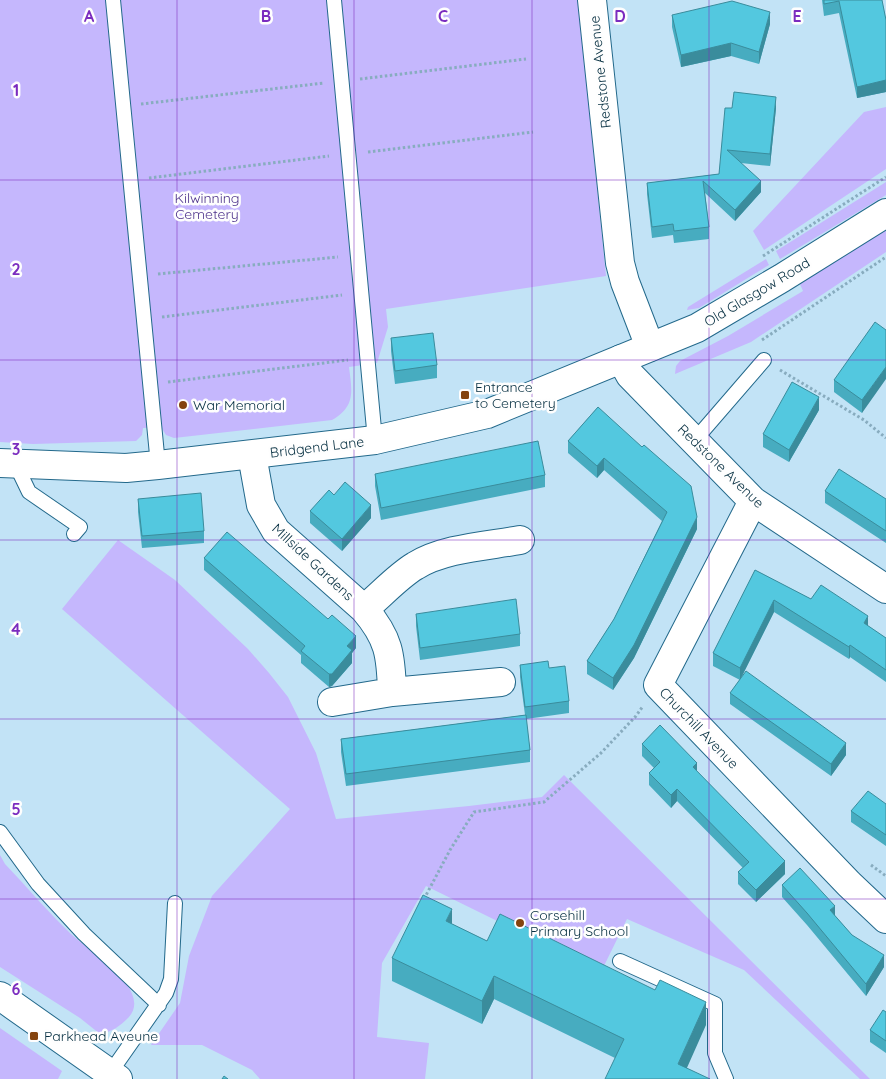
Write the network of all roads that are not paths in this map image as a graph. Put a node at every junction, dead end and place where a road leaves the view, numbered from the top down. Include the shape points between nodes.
1 (113, 0) edge
2 (334, 0) edge
3 (592, 0) edge
4 (886, 213) edge
5 (650, 347) junction
6 (621, 359) junction
7 (764, 360) road end
8 (375, 440) junction
9 (694, 441) junction
10 (252, 455) junction
11 (8, 464) edge
12 (158, 465) junction
13 (753, 501) junction
14 (74, 534) dead end
15 (520, 540) dead end
16 (886, 589) edge
17 (364, 609) junction
18 (501, 682) dead end
19 (392, 692) junction
20 (332, 702) dead end
21 (0, 832) edge
22 (175, 903) dead end
23 (886, 919) edge
24 (620, 961) dead end
25 (0, 996) edge
26 (159, 1005) junction
27 (114, 1076) edge
28 (726, 1079) edge

1 - 12 lane
2 - 8 lane
3 - 5 street, Redstone Avenue via 620,263
4 - 5 street, Old Glasgow Road via 697,328
5 - 6 street, Old Glasgow Road
6 - 8 street, Bridgend Lane via 486,414
6 - 9 street, Redstone Avenue via 630,375
7 - 9 lane
8 - 10 street, Bridgend Lane
9 - 13 street, Redstone Avenue
10 - 12 street, Bridgend Lane
10 - 17 street, Millside Gardens via 261,505 276,532
11 - 12 street, Bridgend Lane via 126,468
11 - 14 lane via 29,492 80,527
13 - 16 street, Redstone Avenue
13 - 23 street, Churchill Avenue via 658,685
15 - 17 street, Millside Gardens via 428,559 414,566
17 - 19 street, Millside Gardens via 386,640 392,665
18 - 19 street
19 - 20 street
21 - 26 lane via 38,884 84,934
22 - 26 lane via 171,979
24 - 28 lane via 715,1004 715,1052
25 - 27 street
26 - 27 lane

